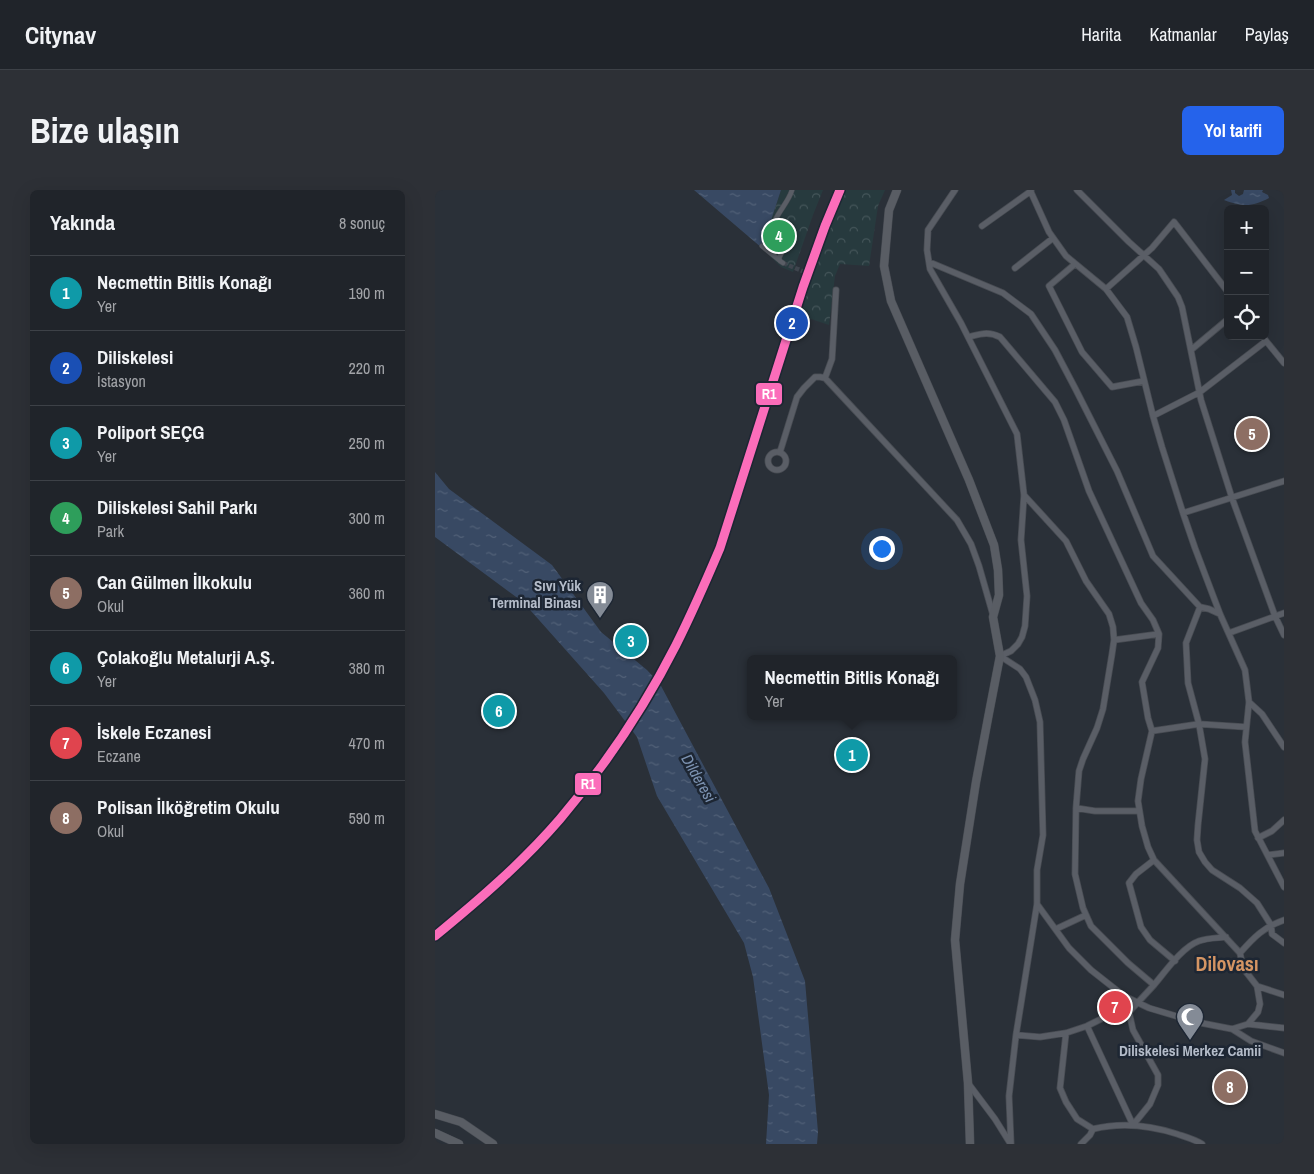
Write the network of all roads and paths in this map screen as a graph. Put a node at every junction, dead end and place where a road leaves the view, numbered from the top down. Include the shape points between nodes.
1 (793, 190) edge
2 (897, 190) edge
3 (955, 190) edge
4 (1030, 190) edge
5 (1077, 190) edge
6 (785, 206) junction
7 (785, 212) dead end
8 (982, 226) dead end
9 (773, 229) junction
10 (785, 232) dead end
11 (1053, 238) junction
12 (763, 246) dead end
13 (1144, 255) junction
14 (929, 262) junction
15 (1075, 264) junction
16 (1015, 268) dead end
17 (1224, 287) edge
18 (1106, 289) junction
19 (836, 290) dead end
20 (1224, 322) edge
21 (968, 337) junction
22 (1263, 340) edge
23 (1265, 340) edge
24 (1191, 350) junction
25 (1284, 363) edge
26 (825, 378) junction
27 (1144, 381) junction
28 (1200, 392) junction
29 (1153, 416) junction
30 (780, 452) dead end
31 (1284, 481) edge
32 (1025, 495) junction
33 (1232, 498) junction
34 (1183, 513) junction
35 (1200, 607) junction
36 (1284, 612) edge
37 (1220, 614) junction
38 (1275, 616) junction
39 (993, 617) junction
40 (1229, 633) junction
41 (1159, 634) junction
42 (1284, 635) edge
43 (1114, 640) junction
44 (1001, 656) junction
45 (1249, 702) junction
46 (1199, 724) junction
47 (1247, 727) junction
48 (1152, 731) junction
49 (1284, 747) edge
50 (1076, 808) junction
51 (1139, 811) junction
52 (1284, 820) edge
53 (1258, 838) junction
54 (1284, 853) edge
55 (1267, 855) junction
56 (1154, 860) junction
57 (1284, 887) edge
58 (1037, 904) junction
59 (1086, 915) junction
60 (1284, 920) edge
61 (1271, 924) junction
62 (1056, 929) junction
63 (1226, 937) junction
64 (1284, 943) edge
65 (1239, 953) junction
66 (1175, 961) junction
67 (1154, 985) junction
68 (1257, 986) junction
69 (1284, 995) edge
70 (1137, 1003) junction
71 (1129, 1012) junction
72 (1248, 1024) junction
73 (1087, 1026) junction
74 (1284, 1028) edge
75 (1232, 1029) junction
76 (1066, 1032) junction
77 (1015, 1035) junction
78 (1284, 1053) edge
79 (968, 1083) junction
80 (435, 1114) edge
81 (1133, 1125) junction
82 (1093, 1129) junction
83 (435, 1133) edge
84 (459, 1144) edge
85 (493, 1144) edge
86 (970, 1144) edge
87 (1011, 1144) edge
88 (1081, 1144) edge
89 (1202, 1144) edge

1 - 6 street
2 - 39 main road via 889,210 884,266 891,300 994,545 999,596
3 - 14 street via 928,230
4 - 8 street
4 - 11 street
5 - 13 street
6 - 7 street
6 - 9 street via 779,212
9 - 10 street
9 - 12 street via 775,240 784,246 779,256 781,262
11 - 15 street
11 - 16 street
13 - 17 street via 1174,222
13 - 18 street
13 - 24 street via 1159,269 1183,307
14 - 21 street
14 - 35 street via 1003,293 1031,314 1055,350 1117,471 1153,556
15 - 18 street
15 - 27 street via 1049,286 1082,352 1112,387
18 - 27 street via 1127,318
19 - 26 street via 832,359
20 - 24 street
21 - 32 street via 1017,434
21 - 41 street via 984,333 1000,337 1055,402 1089,491 1141,603
22 - 28 street
23 - 25 street
24 - 28 street
26 - 30 street via 815,378 797,397
26 - 39 street via 957,520 971,544
27 - 29 street
28 - 29 street
28 - 33 street
29 - 34 street
31 - 33 street
32 - 43 street via 1066,541 1086,581 1109,614
32 - 44 street via 1021,540 1027,596 1025,626 1018,644
33 - 34 street
33 - 38 street
34 - 37 street
35 - 37 street
35 - 46 street via 1186,643 1188,683
36 - 38 street
37 - 40 street
38 - 40 street
38 - 42 street
39 - 44 main road
40 - 45 street via 1245,670
41 - 43 street
41 - 48 street via 1158,648 1142,682
43 - 50 street via 1103,709 1079,771
44 - 58 street via 1026,678 1039,722 1043,835 1037,870
44 - 79 main road via 973,801 955,940
45 - 47 street
45 - 49 street via 1262,714
46 - 47 street
46 - 48 street
46 - 61 street via 1205,759 1197,840 1199,852 1212,870 1257,903
47 - 53 street via 1245,742
48 - 51 street via 1141,779
50 - 51 street
50 - 59 street via 1075,874
51 - 56 street
52 - 53 street
53 - 55 street
54 - 55 street
55 - 57 street
56 - 63 street
56 - 66 street via 1129,883 1141,927 1150,940
58 - 62 street
58 - 77 street
59 - 62 street
59 - 67 street via 1091,926
60 - 61 street
61 - 64 street via 1271,934
61 - 65 street
62 - 70 street via 1091,970
63 - 65 street
63 - 66 street via 1197,941
65 - 68 street via 1243,968
66 - 67 street
67 - 70 street
68 - 69 street
68 - 72 street via 1260,1004
70 - 71 street
70 - 75 street via 1196,1022
71 - 73 street
71 - 81 street via 1133,1030 1158,1074 1151,1104
72 - 74 street
72 - 75 street
73 - 76 street
73 - 81 street
75 - 78 street via 1251,1041
76 - 77 street via 1040,1037
76 - 82 street via 1060,1088 1077,1119
77 - 87 street via 1009,1096
79 - 86 main road
79 - 87 street
80 - 85 main road via 461,1122
81 - 82 street
81 - 89 street via 1157,1128
82 - 88 street
83 - 84 main road

